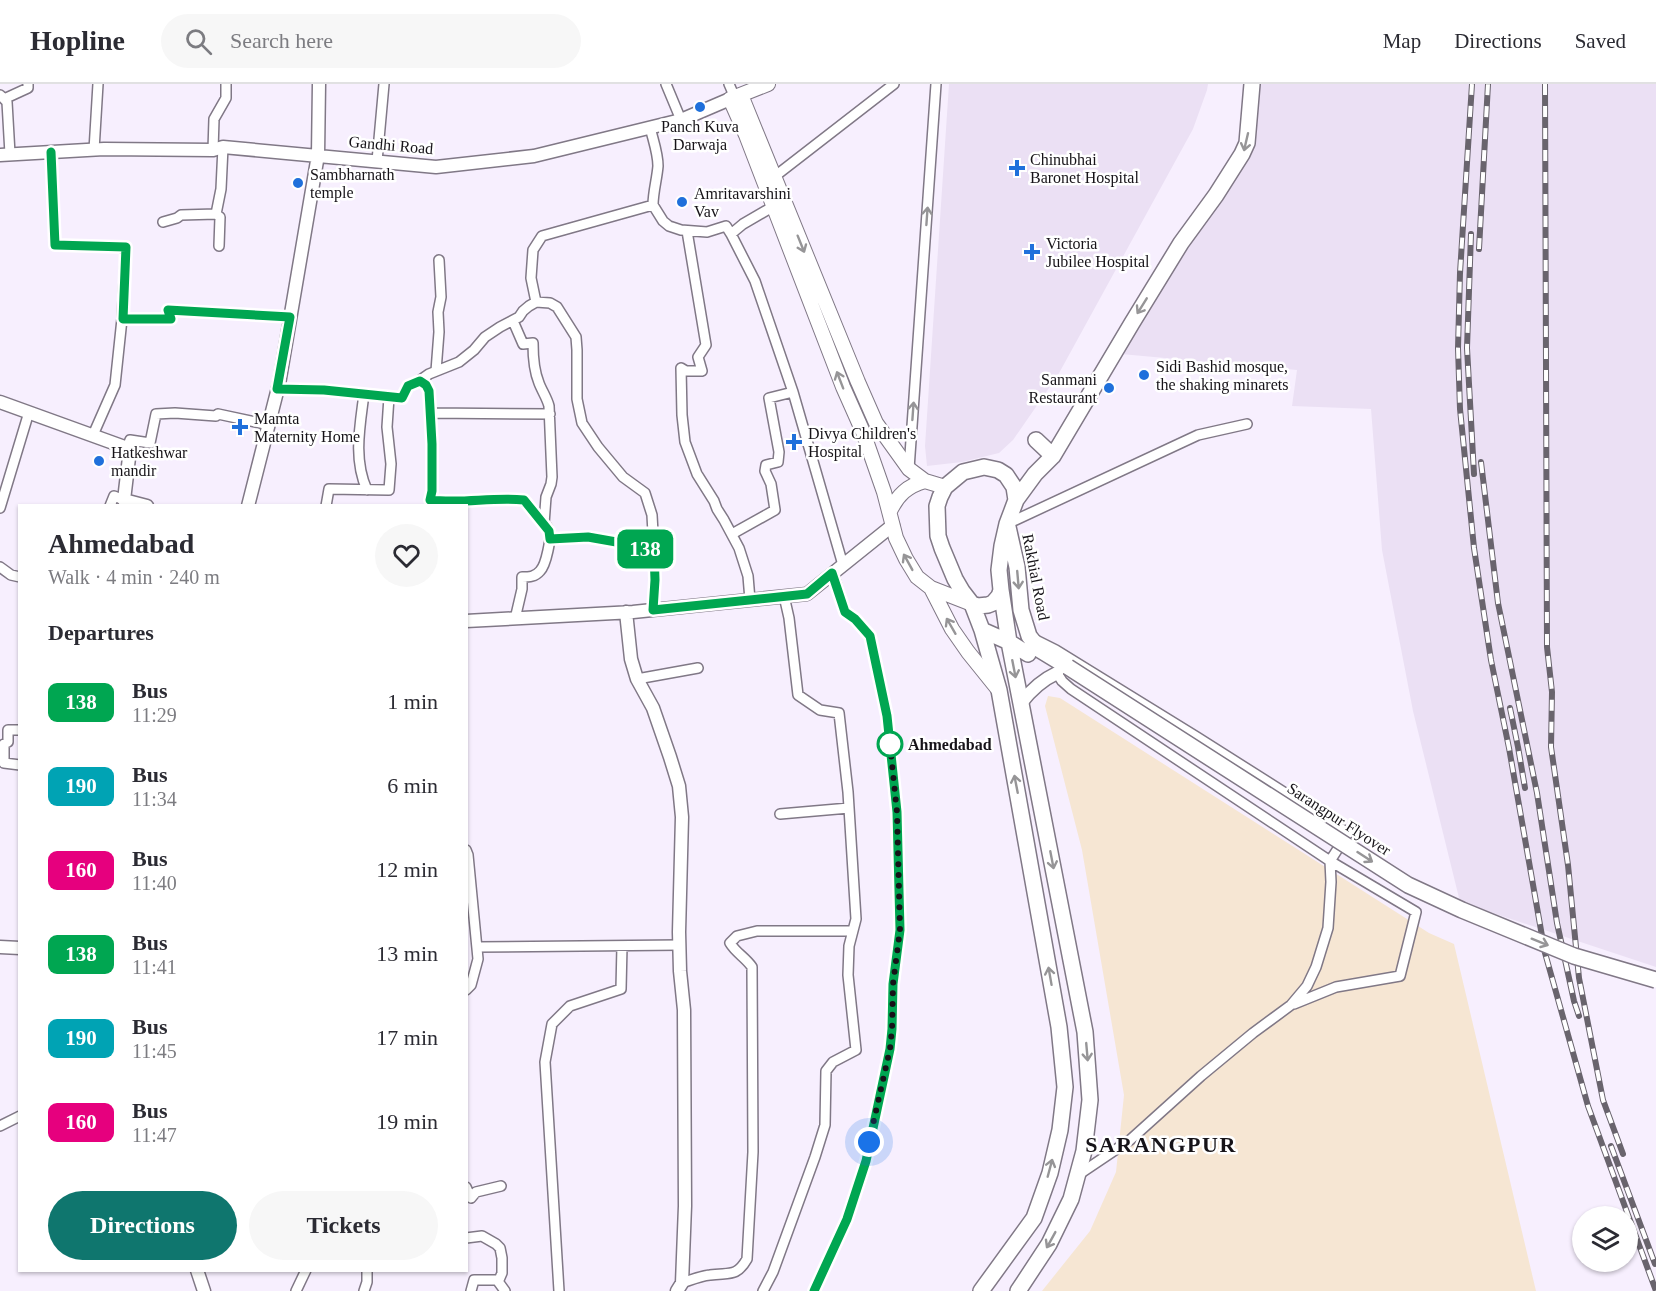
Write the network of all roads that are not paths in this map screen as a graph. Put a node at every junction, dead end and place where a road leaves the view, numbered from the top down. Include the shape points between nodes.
1 (28, 84) edge
2 (98, 84) edge
3 (226, 84) edge
4 (319, 84) edge
5 (384, 84) edge
6 (666, 84) edge
7 (729, 84) edge
8 (768, 84) edge
9 (894, 84) edge
10 (936, 84) edge
11 (1252, 84) edge
12 (2, 97) edge
13 (736, 97) junction
14 (681, 120) junction
15 (650, 127) junction
16 (218, 149) junction
17 (94, 150) junction
18 (51, 152) junction
19 (5, 154) edge
20 (318, 155) junction
21 (377, 161) junction
22 (774, 177) junction
23 (653, 205) junction
24 (774, 206) junction
25 (216, 214) junction
26 (163, 222) dead end
27 (687, 231) junction
28 (731, 234) junction
29 (219, 246) dead end
30 (439, 261) dead end
31 (536, 303) junction
32 (290, 317) junction
33 (123, 319) junction
34 (513, 321) junction
35 (436, 371) junction
36 (420, 381) junction
37 (277, 389) junction
38 (793, 392) junction
39 (364, 394) junction
40 (389, 397) junction
41 (0, 402) edge
42 (29, 412) junction
43 (430, 413) junction
44 (550, 414) junction
45 (1247, 424) dead end
46 (269, 425) junction
47 (93, 435) junction
48 (1036, 440) dead end
49 (128, 448) junction
50 (1053, 456) junction
51 (909, 469) junction
52 (925, 481) junction
53 (945, 487) junction
54 (367, 490) junction
55 (124, 500) junction
56 (1016, 500) junction
57 (111, 504) edge
58 (139, 504) edge
59 (249, 504) edge
60 (326, 504) edge
61 (0, 508) edge
62 (890, 511) junction
63 (544, 524) junction
64 (1007, 524) junction
65 (893, 525) junction
66 (732, 534) junction
67 (550, 539) junction
68 (654, 551) junction
69 (843, 565) junction
70 (0, 567) edge
71 (832, 573) junction
72 (18, 577) edge
73 (931, 588) junction
74 (1001, 590) junction
75 (784, 596) junction
76 (750, 600) junction
77 (972, 604) junction
78 (653, 610) junction
79 (626, 612) junction
80 (515, 619) junction
81 (468, 621) edge
82 (982, 630) junction
83 (1009, 642) junction
84 (1031, 645) junction
85 (698, 668) dead end
86 (1062, 670) junction
87 (637, 679) junction
88 (999, 690) junction
89 (1021, 703) junction
90 (18, 730) edge
91 (2, 756) edge
92 (18, 765) edge
93 (849, 808) junction
94 (780, 814) dead end
95 (468, 859) edge
96 (1330, 861) junction
97 (852, 931) junction
98 (680, 945) junction
99 (477, 946) junction
100 (622, 946) junction
101 (0, 947) edge
102 (18, 948) edge
103 (1656, 980) edge
104 (468, 988) edge
105 (1292, 1005) junction
106 (18, 1117) edge
107 (0, 1126) edge
108 (1077, 1176) junction
109 (501, 1186) dead end
110 (468, 1193) edge
111 (468, 1238) edge
112 (198, 1272) edge
113 (305, 1272) edge
114 (367, 1272) edge
115 (497, 1280) junction
116 (680, 1287) edge
117 (204, 1291) edge
118 (296, 1291) edge
119 (364, 1291) edge
120 (471, 1291) edge
121 (505, 1291) edge
122 (559, 1291) edge
123 (763, 1291) edge
124 (814, 1291) edge
125 (981, 1291) edge
126 (1018, 1291) edge

1 - 12 street via 28,88
2 - 17 street
3 - 16 street via 226,98 214,118
4 - 20 street
5 - 21 street
6 - 14 street
7 - 13 street
8 - 13 main road, Gandhi Road
9 - 22 street
51 -> 10 street
11 -> 50 main road via 1247,143 1242,154 1181,243
12 - 19 street via 7,102
13 - 14 street, Gandhi Road
13 - 22 main road
13 - 24 main road via 746,135
14 - 15 street, Gandhi Road
15 - 21 street, Gandhi Road via 534,156 436,166
15 - 23 street via 658,158
16 - 17 street, Gandhi Road
16 - 20 street, Gandhi Road
16 - 25 street via 221,189
17 - 18 street, Gandhi Road
18 - 19 street, Gandhi Road
18 - 33 street via 55,245 126,247
20 - 21 street, Gandhi Road
20 - 32 street
22 -> 51 main road via 876,423
23 - 27 street via 669,226
23 - 31 street via 542,236 533,250 531,278
24 - 28 street
62 -> 24 main road
25 - 26 street via 181,215
25 - 29 street via 220,217
27 - 28 street via 707,232 726,226
27 - 66 street via 706,345 698,357 702,371 681,368 683,430 697,474
28 - 38 street via 755,282
30 - 35 street
31 - 34 street
31 - 68 street via 557,307 576,337 577,399 582,423 623,477 645,493 652,515
32 - 33 street via 168,310 171,319
32 - 37 street
33 - 47 street via 115,385
34 - 35 street via 485,337 459,362
34 - 44 street via 524,345 533,343 538,381
35 - 36 street
36 - 40 street via 408,386 402,398
36 - 43 street via 429,391
37 - 39 street
37 - 46 street
38 - 66 street via 769,398 779,452 778,462 766,465 765,471 775,510
38 - 69 street
39 - 40 street
39 - 54 street via 358,458
40 - 54 street via 389,490
41 - 42 street
42 - 47 street
42 - 61 street
43 - 44 street
43 - 63 street via 430,500 524,500
44 - 63 street via 552,477
45 - 64 street via 1198,435
46 - 49 street via 218,414 156,414 150,442 130,440
46 - 59 street
47 - 49 street
48 - 50 main road
49 - 55 street
50 - 56 main road
51 - 52 main road
52 - 53 main road
52 - 62 main road via 906,489
53 - 56 main road via 963,472 984,467 1006,475
53 - 77 main road via 937,506 938,536 955,579
54 - 60 street via 329,489
55 - 57 street via 114,496
55 - 58 street
56 - 64 main road
62 - 65 main road
63 - 67 street
64 - 74 main road via 999,570
64 -> 84 main road, Rakhial Road
65 - 69 street
73 -> 65 main road via 917,577 906,559
66 - 76 street via 746,569
67 - 68 street via 588,537
67 - 80 street via 542,570 522,577
68 - 78 street
69 - 71 street
70 - 72 street
71 - 75 street via 807,594
71 - 124 street via 845,612 870,636 887,716 897,812 900,930 890,1049 866,1161 847,1219
73 - 77 main road
88 -> 73 main road via 968,652
74 - 77 main road via 988,605
74 - 83 main road
75 - 76 street
75 - 93 street via 798,695 820,710 839,713
76 - 78 street
77 - 82 main road
78 - 79 street
79 - 80 street
79 - 87 street
80 - 81 street
82 - 83 main road, Sarangpur Flyover
82 - 88 main road
83 - 84 main road, Sarangpur Flyover
83 -> 89 main road
84 - 86 main road, Sarangpur Flyover
84 - 96 street via 1056,650 1348,833
85 - 87 street
86 - 89 street via 1033,688
86 - 96 street via 1062,681 1071,689
86 -> 103 main road, Sarangpur Flyover, bridge via 1408,885 1574,956
87 - 98 street via 653,708 679,786
125 -> 88 main road via 1034,1218 1060,1130 1065,1087 1059,1027
89 -> 108 main road via 1085,1032 1090,1100
90 - 91 street via 8,730
91 - 92 street via 4,763
93 - 94 street
93 - 97 street via 856,919
95 - 99 street
96 - 105 street via 1328,928 1307,986
96 - 105 street via 1416,912 1400,976 1336,987
97 - 116 street via 757,931 737,936 730,943 752,967 753,1152 747,1259 736,1273 702,1276
97 - 123 street via 848,975 856,1050 833,1062 826,1071 825,1125
98 - 100 street
98 - 116 street via 686,1206
99 - 100 street
99 - 104 street via 478,959
100 - 122 street via 621,989 570,1006 552,1024 545,1062
101 - 102 street
105 - 108 street via 1253,1033 1130,1140
106 - 107 street
108 -> 126 main road via 1053,1237
109 - 110 street via 476,1192 471,1198
111 - 115 street via 482,1236 500,1248 502,1273
112 - 117 street
113 - 118 street
114 - 119 street
115 - 120 street via 474,1280
115 - 121 street

